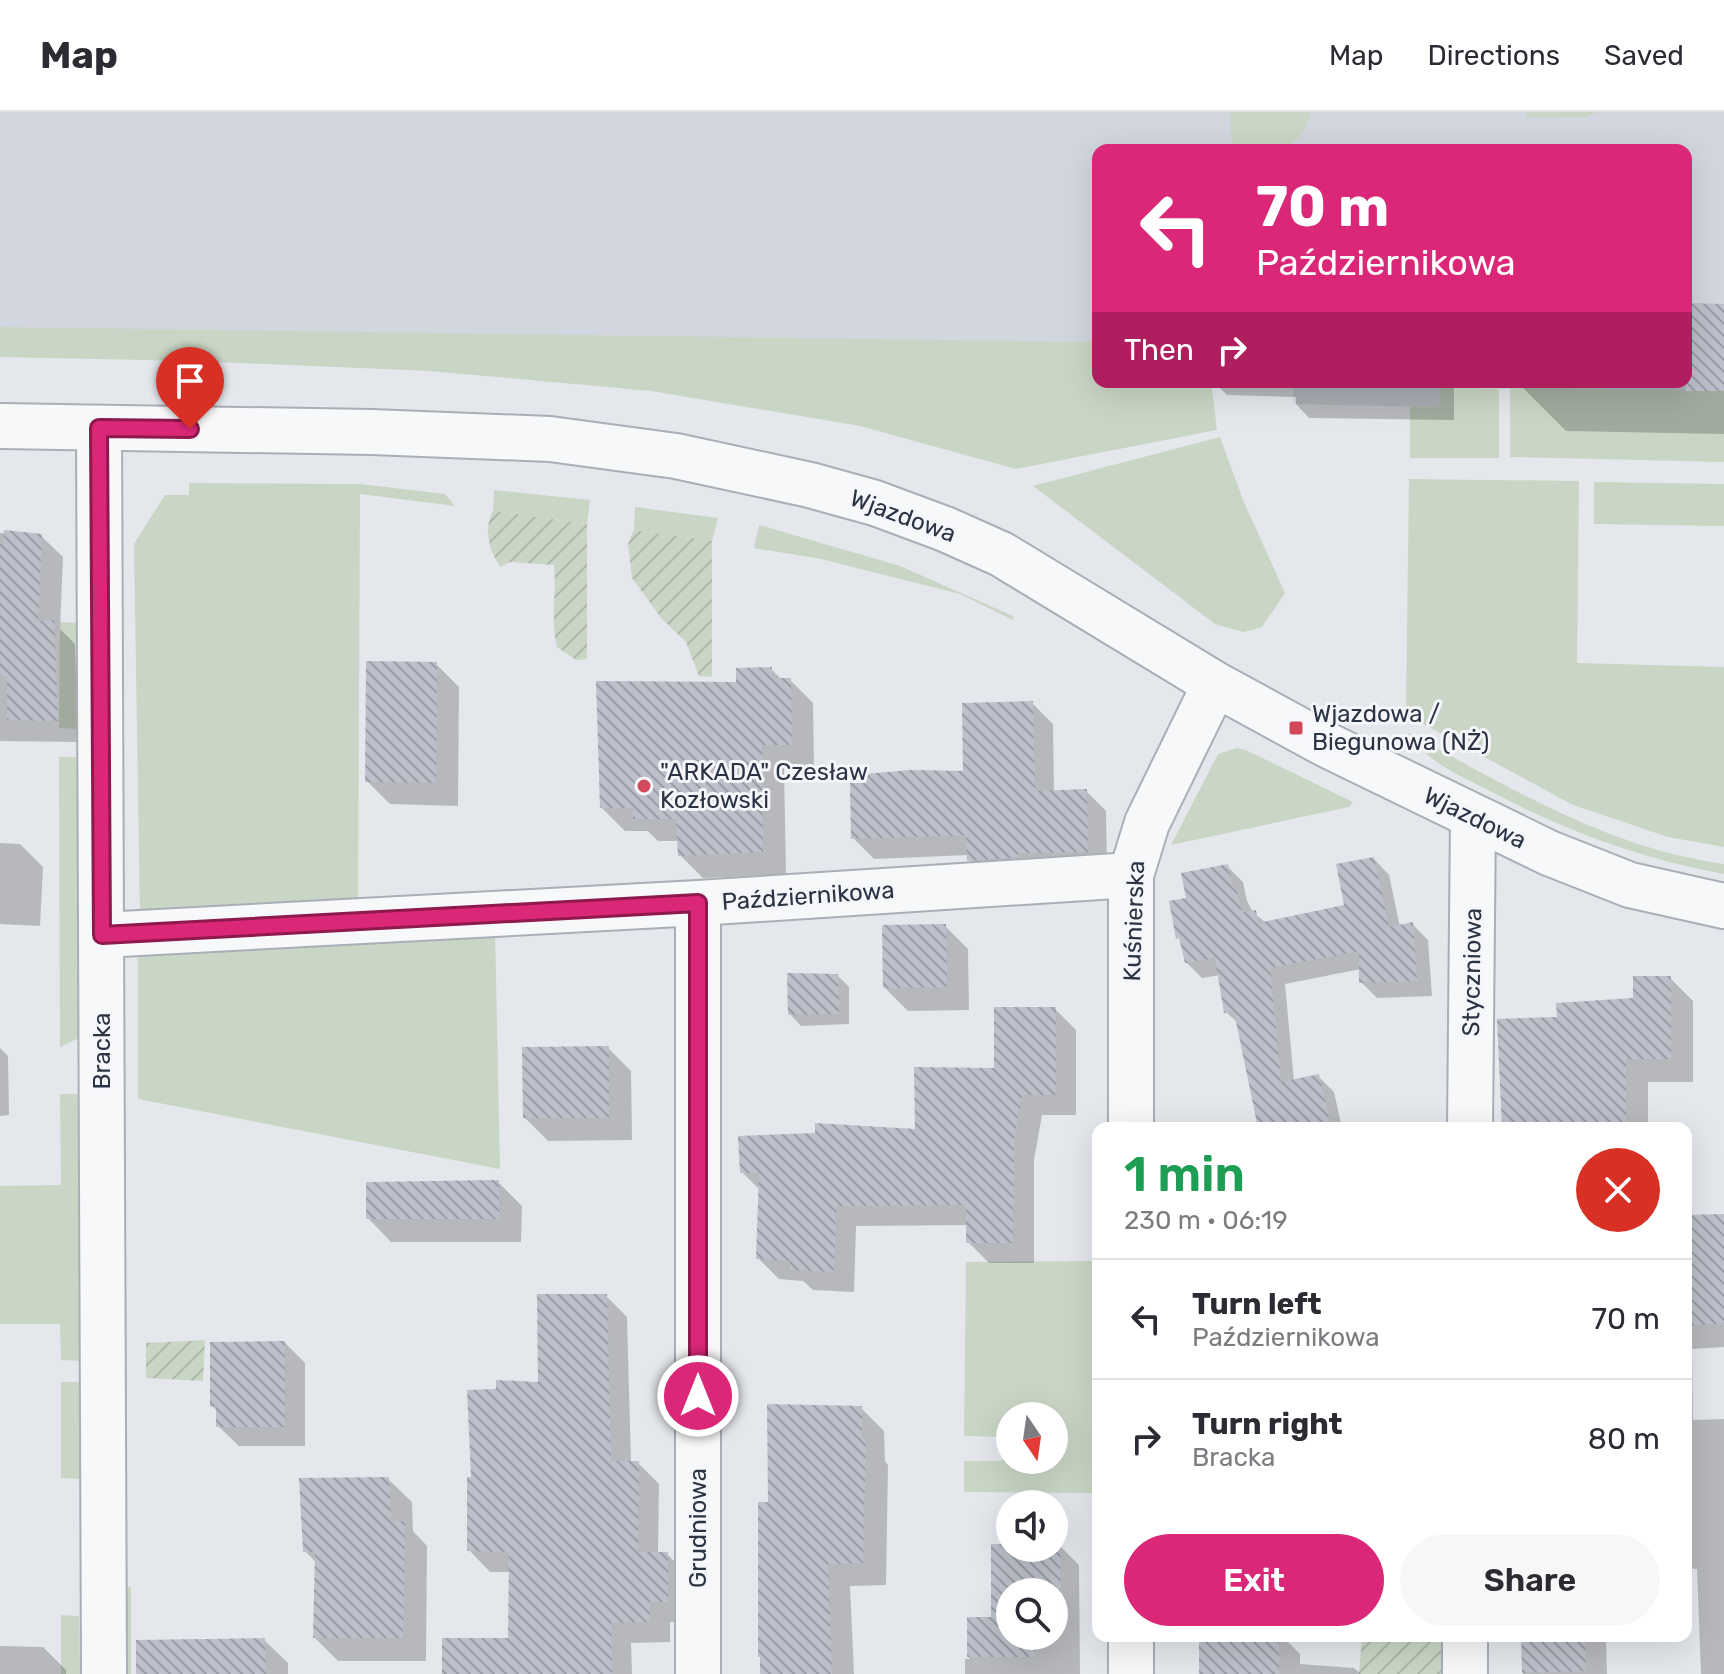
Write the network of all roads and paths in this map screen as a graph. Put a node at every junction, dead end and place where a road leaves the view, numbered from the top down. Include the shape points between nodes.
1 (0, 426) edge
2 (99, 428) junction
3 (1215, 684) junction
4 (1473, 817) junction
5 (1131, 875) junction
6 (698, 903) junction
7 (1724, 906) edge
8 (102, 935) junction
9 (1131, 1122) edge
10 (1470, 1122) edge
11 (1131, 1642) edge
12 (1465, 1642) edge
13 (104, 1674) edge
14 (698, 1674) edge
15 (1131, 1674) edge
16 (1465, 1674) edge

1 - 2 street, Wjazdowa
2 - 3 street, Wjazdowa via 550,439 737,467 875,503 1001,554
2 - 8 street, Bracka
3 - 4 street, Wjazdowa
3 - 5 street, Kuśnierska via 1147,823
4 - 7 street, Wjazdowa via 1630,885
4 - 10 street, Styczniowa
5 - 6 street, Październikowa
5 - 9 street, Kuśnierska
6 - 8 street, Październikowa
6 - 14 street, Grudniowa
8 - 13 street, Bracka
11 - 15 street
12 - 16 street

